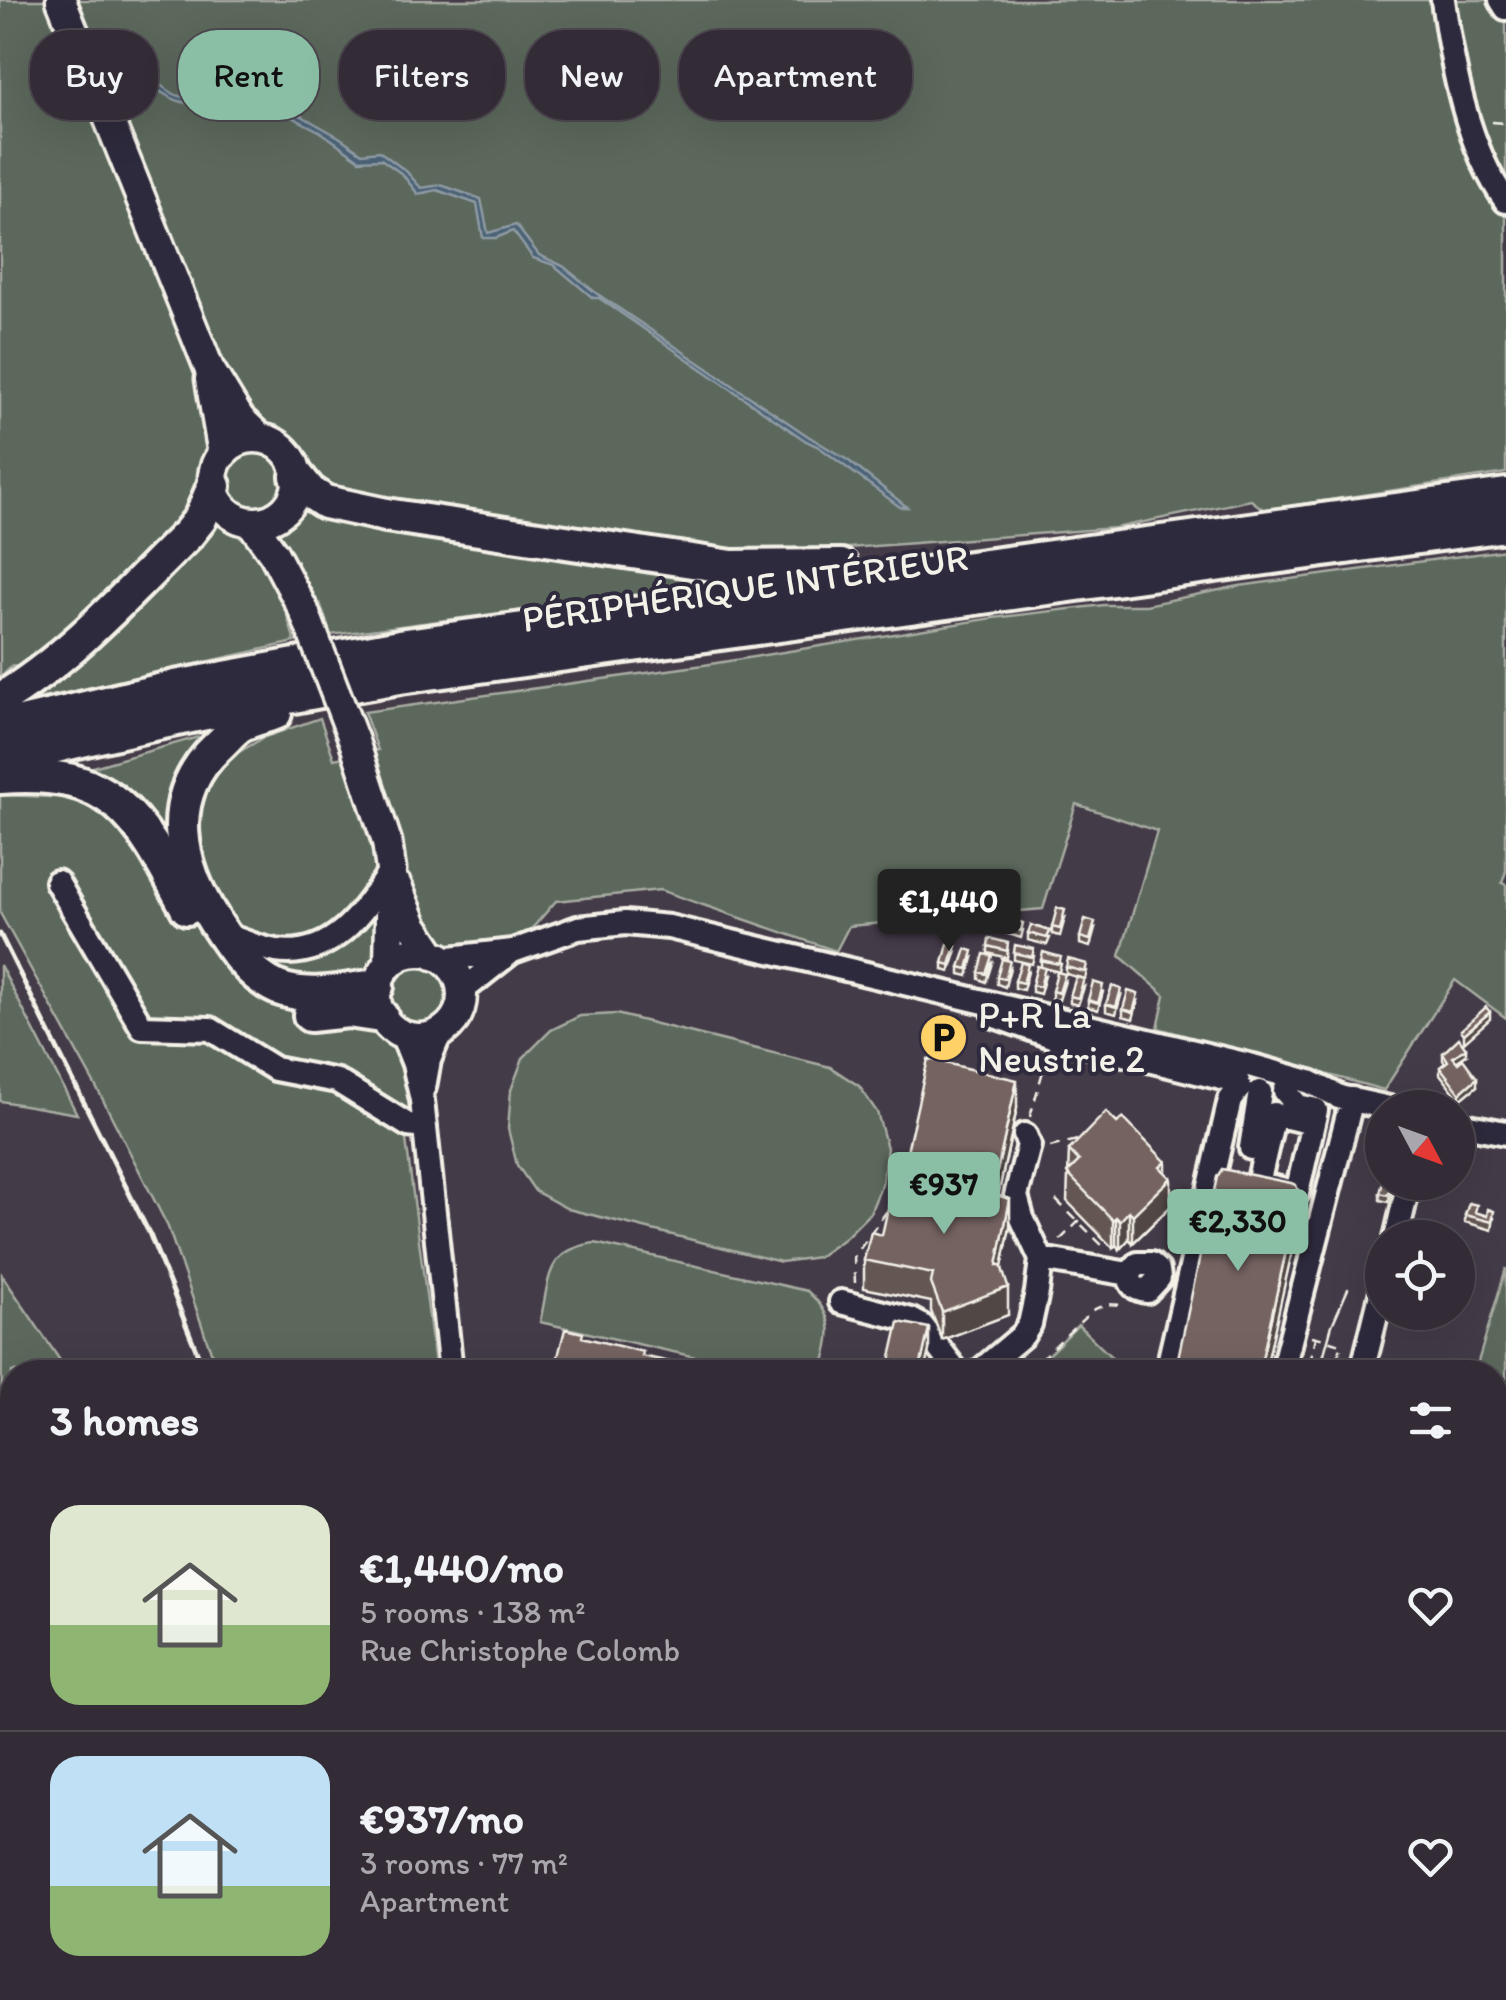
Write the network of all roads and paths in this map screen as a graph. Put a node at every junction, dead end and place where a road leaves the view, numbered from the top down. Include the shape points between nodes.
1 (60, 0) edge
2 (1443, 0) edge
3 (1502, 0) edge
4 (1506, 8) edge
5 (1506, 202) edge
6 (209, 368) junction
7 (260, 438) junction
8 (222, 454) junction
9 (297, 476) junction
10 (214, 486) junction
11 (1506, 495) edge
12 (284, 510) junction
13 (251, 522) junction
14 (1506, 526) edge
15 (909, 576) junction
16 (304, 610) junction
17 (400, 676) junction
18 (0, 700) edge
19 (0, 728) edge
20 (0, 760) edge
21 (0, 776) edge
22 (391, 870) junction
23 (56, 882) dead end
24 (223, 934) junction
25 (513, 951) junction
26 (437, 956) junction
27 (897, 983) junction
28 (462, 991) junction
29 (387, 1000) junction
30 (440, 1033) junction
31 (1054, 1036) junction
32 (1257, 1082) junction
33 (1346, 1098) junction
34 (422, 1100) junction
35 (1365, 1102) edge
36 (1019, 1107) edge
37 (1313, 1123) junction
38 (425, 1127) junction
39 (1475, 1127) edge
40 (1506, 1133) edge
41 (1028, 1134) junction
42 (1084, 1138) edge
43 (1248, 1188) junction
44 (1056, 1200) dead end
45 (892, 1202) edge
46 (1080, 1220) junction
47 (1042, 1259) junction
48 (1102, 1269) junction
49 (1129, 1274) dead end
50 (848, 1304) joint
51 (1128, 1305) dead end
52 (1372, 1330) edge
53 (1310, 1336) dead end
54 (1316, 1337) junction
55 (450, 1360) edge
56 (948, 1360) edge
57 (995, 1360) edge
58 (1040, 1360) edge
59 (1170, 1360) edge
60 (1285, 1360) edge
61 (1319, 1360) edge
62 (1337, 1360) edge
63 (1365, 1360) edge

1 - 6 main road
2 - 5 street via 1472,130
3 - 4 street
6 - 7 main road
6 - 8 main road
7 - 8 main road via 237,442
7 - 9 main road via 285,451
8 - 10 main road
9 - 12 main road
9 - 15 highway via 325,502 386,514 732,568 890,562
10 - 13 main road via 226,510
10 - 18 highway via 188,534 65,652
11 - 15 highway
12 - 13 main road
12 - 16 main road
13 - 16 main road
14 - 17 highway, PÉRIPHÉRIQUE INTÉRIEUR
15 - 19 highway via 387,648
16 - 22 main road, bridge via 354,742
17 - 20 highway, PÉRIPHÉRIQUE INTÉRIEUR
17 - 24 highway via 375,694 240,725 204,760 182,802 182,845 202,902
21 - 29 highway via 71,780 121,805 163,862 227,975 253,998 281,1012 309,1015
22 - 24 street via 364,910 318,948 274,950
22 - 26 main road via 413,925
22 - 29 main road
23 - 38 street via 142,1026 210,1028 275,1069 336,1081 408,1126
24 - 29 highway via 258,976 278,988
25 - 26 street
25 - 27 street via 578,928 644,924
25 - 28 street
26 - 28 main road via 455,972
26 - 29 main road via 406,954
27 - 31 street
27 - 32 street via 1060,1018
28 - 30 main road via 456,1017
29 - 30 main road via 421,1038
29 - 34 street
30 - 34 street
31 - 32 street
31 - 41 path
32 - 33 street
32 - 33 street via 1310,1082
32 - 37 street via 1316,1110
32 - 43 street
32 - 59 street via 1230,1100
33 - 35 street
33 - 60 street
34 - 38 street
36 - 41 path
37 - 43 street via 1274,1114
37 - 43 street via 1296,1193
38 - 55 street
39 - 40 street
41 - 42 path via 1048,1148
41 - 47 street via 1016,1196
44 - 46 path
45 - 50 path via 854,1257
46 - 47 path
46 - 48 path via 1114,1257
47 - 48 street
47 - 57 street via 1030,1324
48 - 49 street
50 - 56 street via 922,1326
51 - 58 path via 1093,1310
52 - 63 street
53 - 54 path
54 - 61 path via 1311,1358
54 - 62 path via 1342,1344

